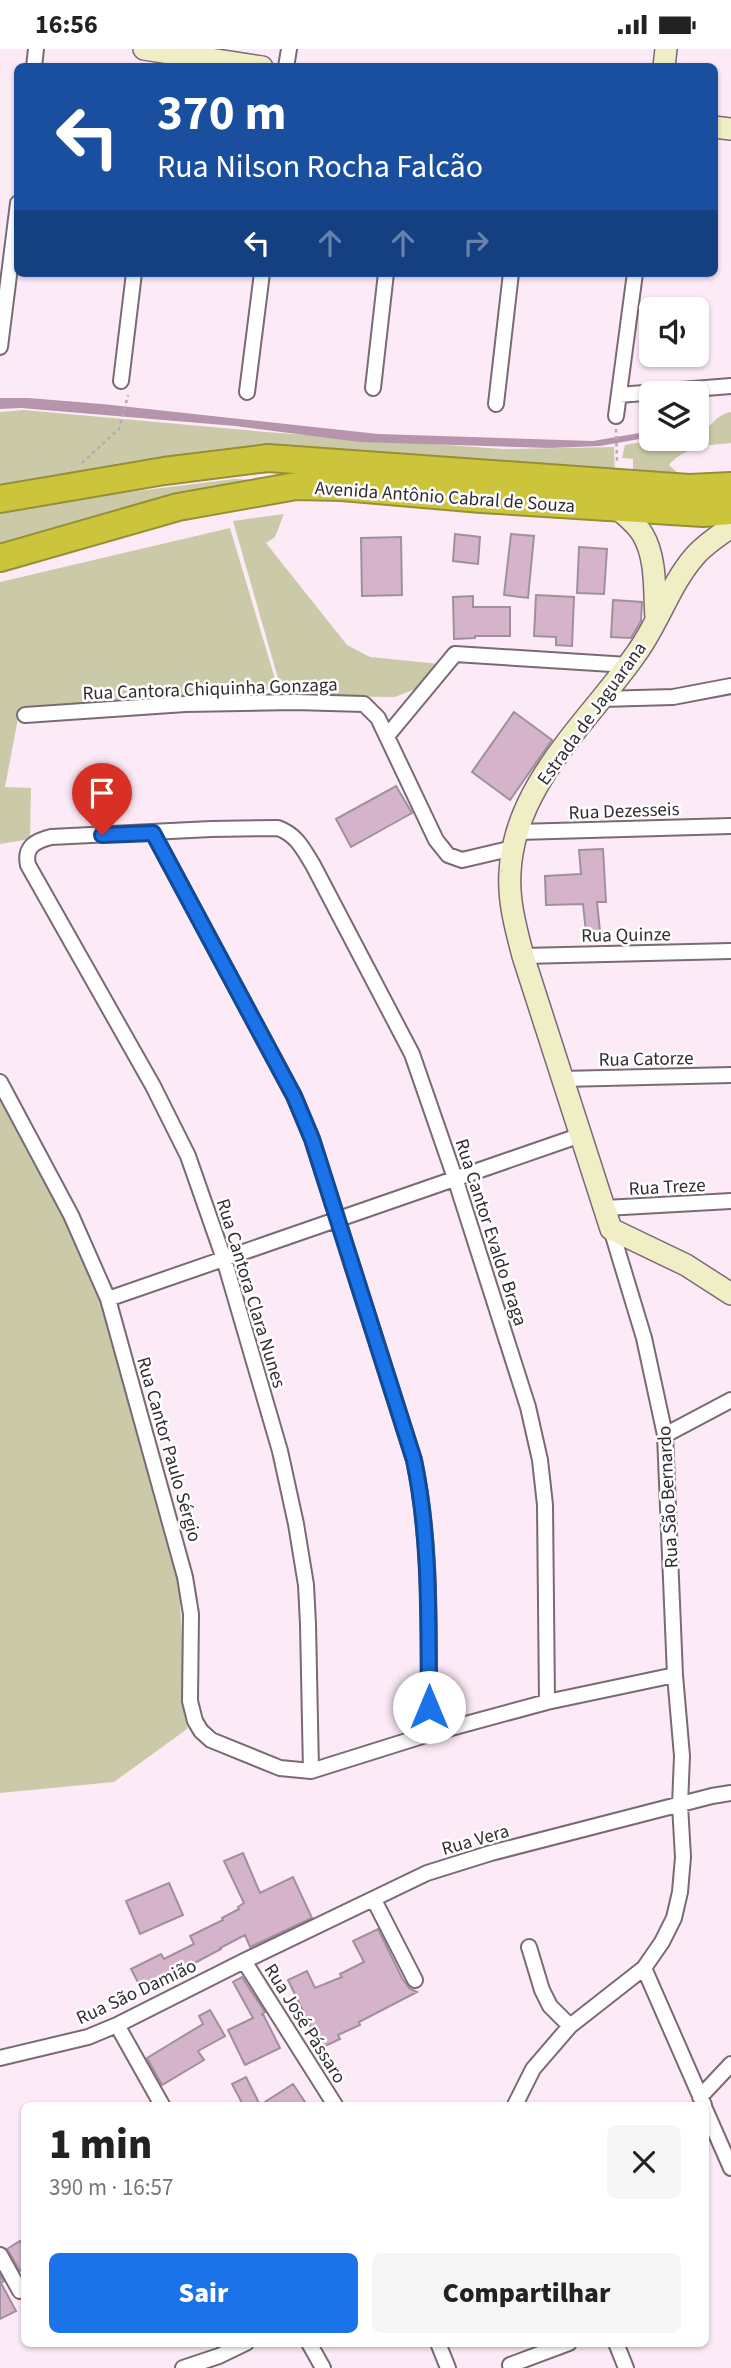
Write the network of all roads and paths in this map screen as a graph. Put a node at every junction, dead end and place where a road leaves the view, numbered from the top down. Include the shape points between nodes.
1 (154, 56) edge
2 (223, 63) edge
3 (14, 235) edge
4 (134, 277) edge
5 (261, 277) edge
6 (386, 277) edge
7 (511, 277) edge
8 (634, 277) edge
9 (0, 347) edge
10 (121, 381) dead end
11 (731, 386) edge
12 (373, 388) dead end
13 (247, 392) dead end
14 (619, 395) junction
15 (127, 401) dead end
16 (496, 404) dead end
17 (616, 423) joint
18 (617, 459) dead end
19 (78, 486) junction
20 (731, 486) edge
21 (0, 499) edge
22 (616, 507) junction
23 (731, 511) edge
24 (731, 527) edge
25 (0, 558) edge
26 (656, 618) junction
27 (628, 665) junction
28 (731, 686) edge
29 (601, 699) junction
30 (24, 715) dead end
31 (387, 736) junction
32 (731, 826) edge
33 (153, 833) junction
34 (515, 840) junction
35 (28, 866) joint
36 (731, 951) edge
37 (523, 956) junction
38 (731, 1075) edge
39 (562, 1079) junction
40 (0, 1082) edge
41 (581, 1135) junction
42 (455, 1178) junction
43 (731, 1201) edge
44 (605, 1208) junction
45 (338, 1219) junction
46 (611, 1229) junction
47 (224, 1259) junction
48 (731, 1294) edge
49 (108, 1299) junction
50 (731, 1400) edge
51 (665, 1435) junction
52 (675, 1675) junction
53 (547, 1702) junction
54 (429, 1734) junction
55 (311, 1771) junction
56 (731, 1793) edge
57 (680, 1805) junction
58 (374, 1900) junction
59 (529, 1947) dead end
60 (244, 1961) junction
61 (644, 1968) junction
62 (415, 1980) dead end
63 (117, 2025) junction
64 (570, 2026) junction
65 (0, 2058) edge
66 (731, 2064) edge
67 (160, 2102) edge
68 (333, 2102) edge
69 (516, 2102) edge
70 (702, 2102) edge
71 (704, 2102) edge
72 (709, 2118) edge
73 (731, 2168) edge
74 (0, 2255) edge
75 (20, 2291) dead end
76 (238, 2347) edge
77 (311, 2347) edge
78 (439, 2347) edge
79 (558, 2347) edge
80 (617, 2347) edge
81 (510, 2365) dead end
82 (183, 2368) edge
83 (323, 2368) edge
84 (447, 2368) edge
85 (626, 2368) edge

1 - 2 street
3 - 9 street
4 - 10 street
5 - 13 street
6 - 12 street
7 - 16 street
8 - 14 street
11 - 14 street
14 - 17 street
15 - 19 path via 118,429 80,465
17 - 18 path
19 - 20 highway, Avenida Antônio Cabral de Souza via 268,458 689,488
19 - 21 highway, Avenida Antônio Cabral de Souza
22 - 23 highway, Avenida Antônio Cabral de Souza
22 - 25 highway, Avenida Antônio Cabral de Souza via 296,487 178,507
22 - 26 street via 634,523 651,553
24 - 26 street, Estrada de Jaguarana via 694,558
26 - 27 street, Estrada de Jaguarana
27 - 29 street, Estrada de Jaguarana
27 - 31 street via 455,654
28 - 29 street via 673,697
29 - 34 street, Estrada de Jaguarana via 542,777
30 - 31 street, Rua Cantora Chiquinha Gonzaga via 185,704 357,702 372,710
31 - 34 street, Rua Cantora Chiquinha Gonzaga via 436,840 448,855 463,860
32 - 34 street, Rua Dezesseis
33 - 35 street, Rua Cantor Evaldo Braga via 38,840 26,855
33 - 42 street, Rua Cantor Evaldo Braga via 278,828 297,840 412,1054
33 - 45 street via 294,1096
34 - 37 street, Rua São Bernardo via 510,894
35 - 47 street, Rua Cantora Clara Nunes via 188,1156
36 - 37 street, Rua Quinze
37 - 39 street, Rua São Bernardo
38 - 39 street, Rua Catorze
39 - 41 street, Rua São Bernardo
40 - 49 street, Rua Cantor Paulo Sérgio via 71,1215
41 - 42 street
41 - 44 street, Rua São Bernardo
42 - 45 street
42 - 53 street, Rua Cantor Evaldo Braga via 528,1407 540,1460 545,1505
43 - 44 street, Rua Treze
44 - 46 street, Rua São Bernardo
45 - 47 street
45 - 54 street via 421,1495 428,1573
46 - 48 street via 686,1265
46 - 51 street, Rua São Bernardo via 644,1338
47 - 49 street
47 - 55 street, Rua Cantora Clara Nunes via 280,1451 296,1524 306,1585
49 - 55 street, Rua Cantor Paulo Sérgio via 185,1577 191,1614 190,1701 195,1721 211,1740 280,1768
50 - 51 street
51 - 52 street, Rua São Bernardo
52 - 53 street
52 - 57 street, Rua São Bernardo via 682,1756
53 - 54 street
54 - 55 street
56 - 57 street, Rua Vera
57 - 58 street, Rua Vera via 458,1863
57 - 61 street, Rua São Bernardo via 683,1857 674,1918
58 - 60 street, Rua Vera
58 - 62 street
59 - 64 street via 550,2006
60 - 63 street, Rua São Damião
60 - 68 street, Rua José Pássaro
61 - 64 street, Rua São Bernardo
61 - 70 street
63 - 65 street, Rua São Damião via 88,2037
63 - 67 street
64 - 69 street, Rua São Bernardo via 533,2069
66 - 71 street
72 - 73 street
74 - 75 street
76 - 82 street
77 - 83 street
78 - 84 street
79 - 81 street
80 - 85 street

